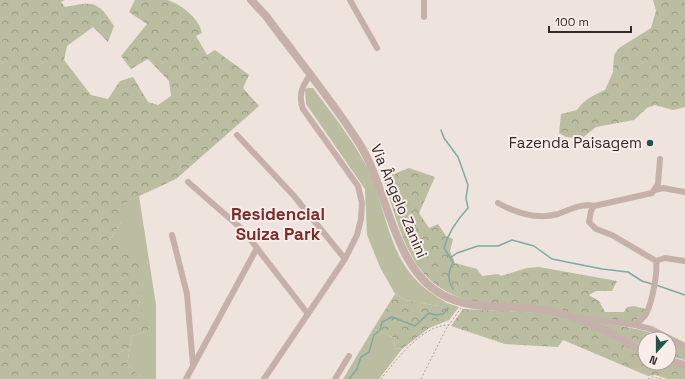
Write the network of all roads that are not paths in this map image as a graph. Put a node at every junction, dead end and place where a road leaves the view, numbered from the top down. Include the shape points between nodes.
1 (350, 0) edge
2 (424, 0) edge
3 (253, 1) edge
4 (424, 18) dead end
5 (377, 48) dead end
6 (310, 75) junction
7 (237, 135) dead end
8 (660, 160) dead end
9 (188, 182) dead end
10 (655, 190) junction
11 (685, 192) edge
12 (498, 203) dead end
13 (594, 206) junction
14 (172, 236) dead end
15 (257, 248) junction
16 (345, 259) junction
17 (656, 260) junction
18 (685, 261) edge
19 (308, 314) junction
20 (575, 317) junction
21 (635, 325) junction
22 (685, 346) edge
23 (637, 348) edge
24 (350, 356) dead end
25 (193, 365) junction
26 (186, 379) edge
27 (264, 379) edge
28 (335, 379) edge

1 - 5 street
2 - 4 street
3 - 6 street, Via Ângelo Zanini
6 - 16 street via 300,95 303,109 358,186 362,203 357,235
6 - 20 street, Via Ângelo Zanini via 368,158 401,246 415,271 436,291 465,303 480,306 546,310
7 - 16 street via 294,196
8 - 10 street via 660,173
9 - 15 street via 243,230
10 - 11 street via 663,188
10 - 13 street via 638,198
12 - 13 street via 531,216 545,216 582,206
13 - 17 street via 589,217 591,226
14 - 25 street via 187,294
15 - 19 street
15 - 25 street
16 - 19 street
17 - 18 street via 665,258
17 - 21 street via 648,309 646,315
19 - 27 street
20 - 21 street
20 - 23 street, Via Ângelo Zanini
21 - 22 street via 652,329
24 - 28 street
25 - 26 street

